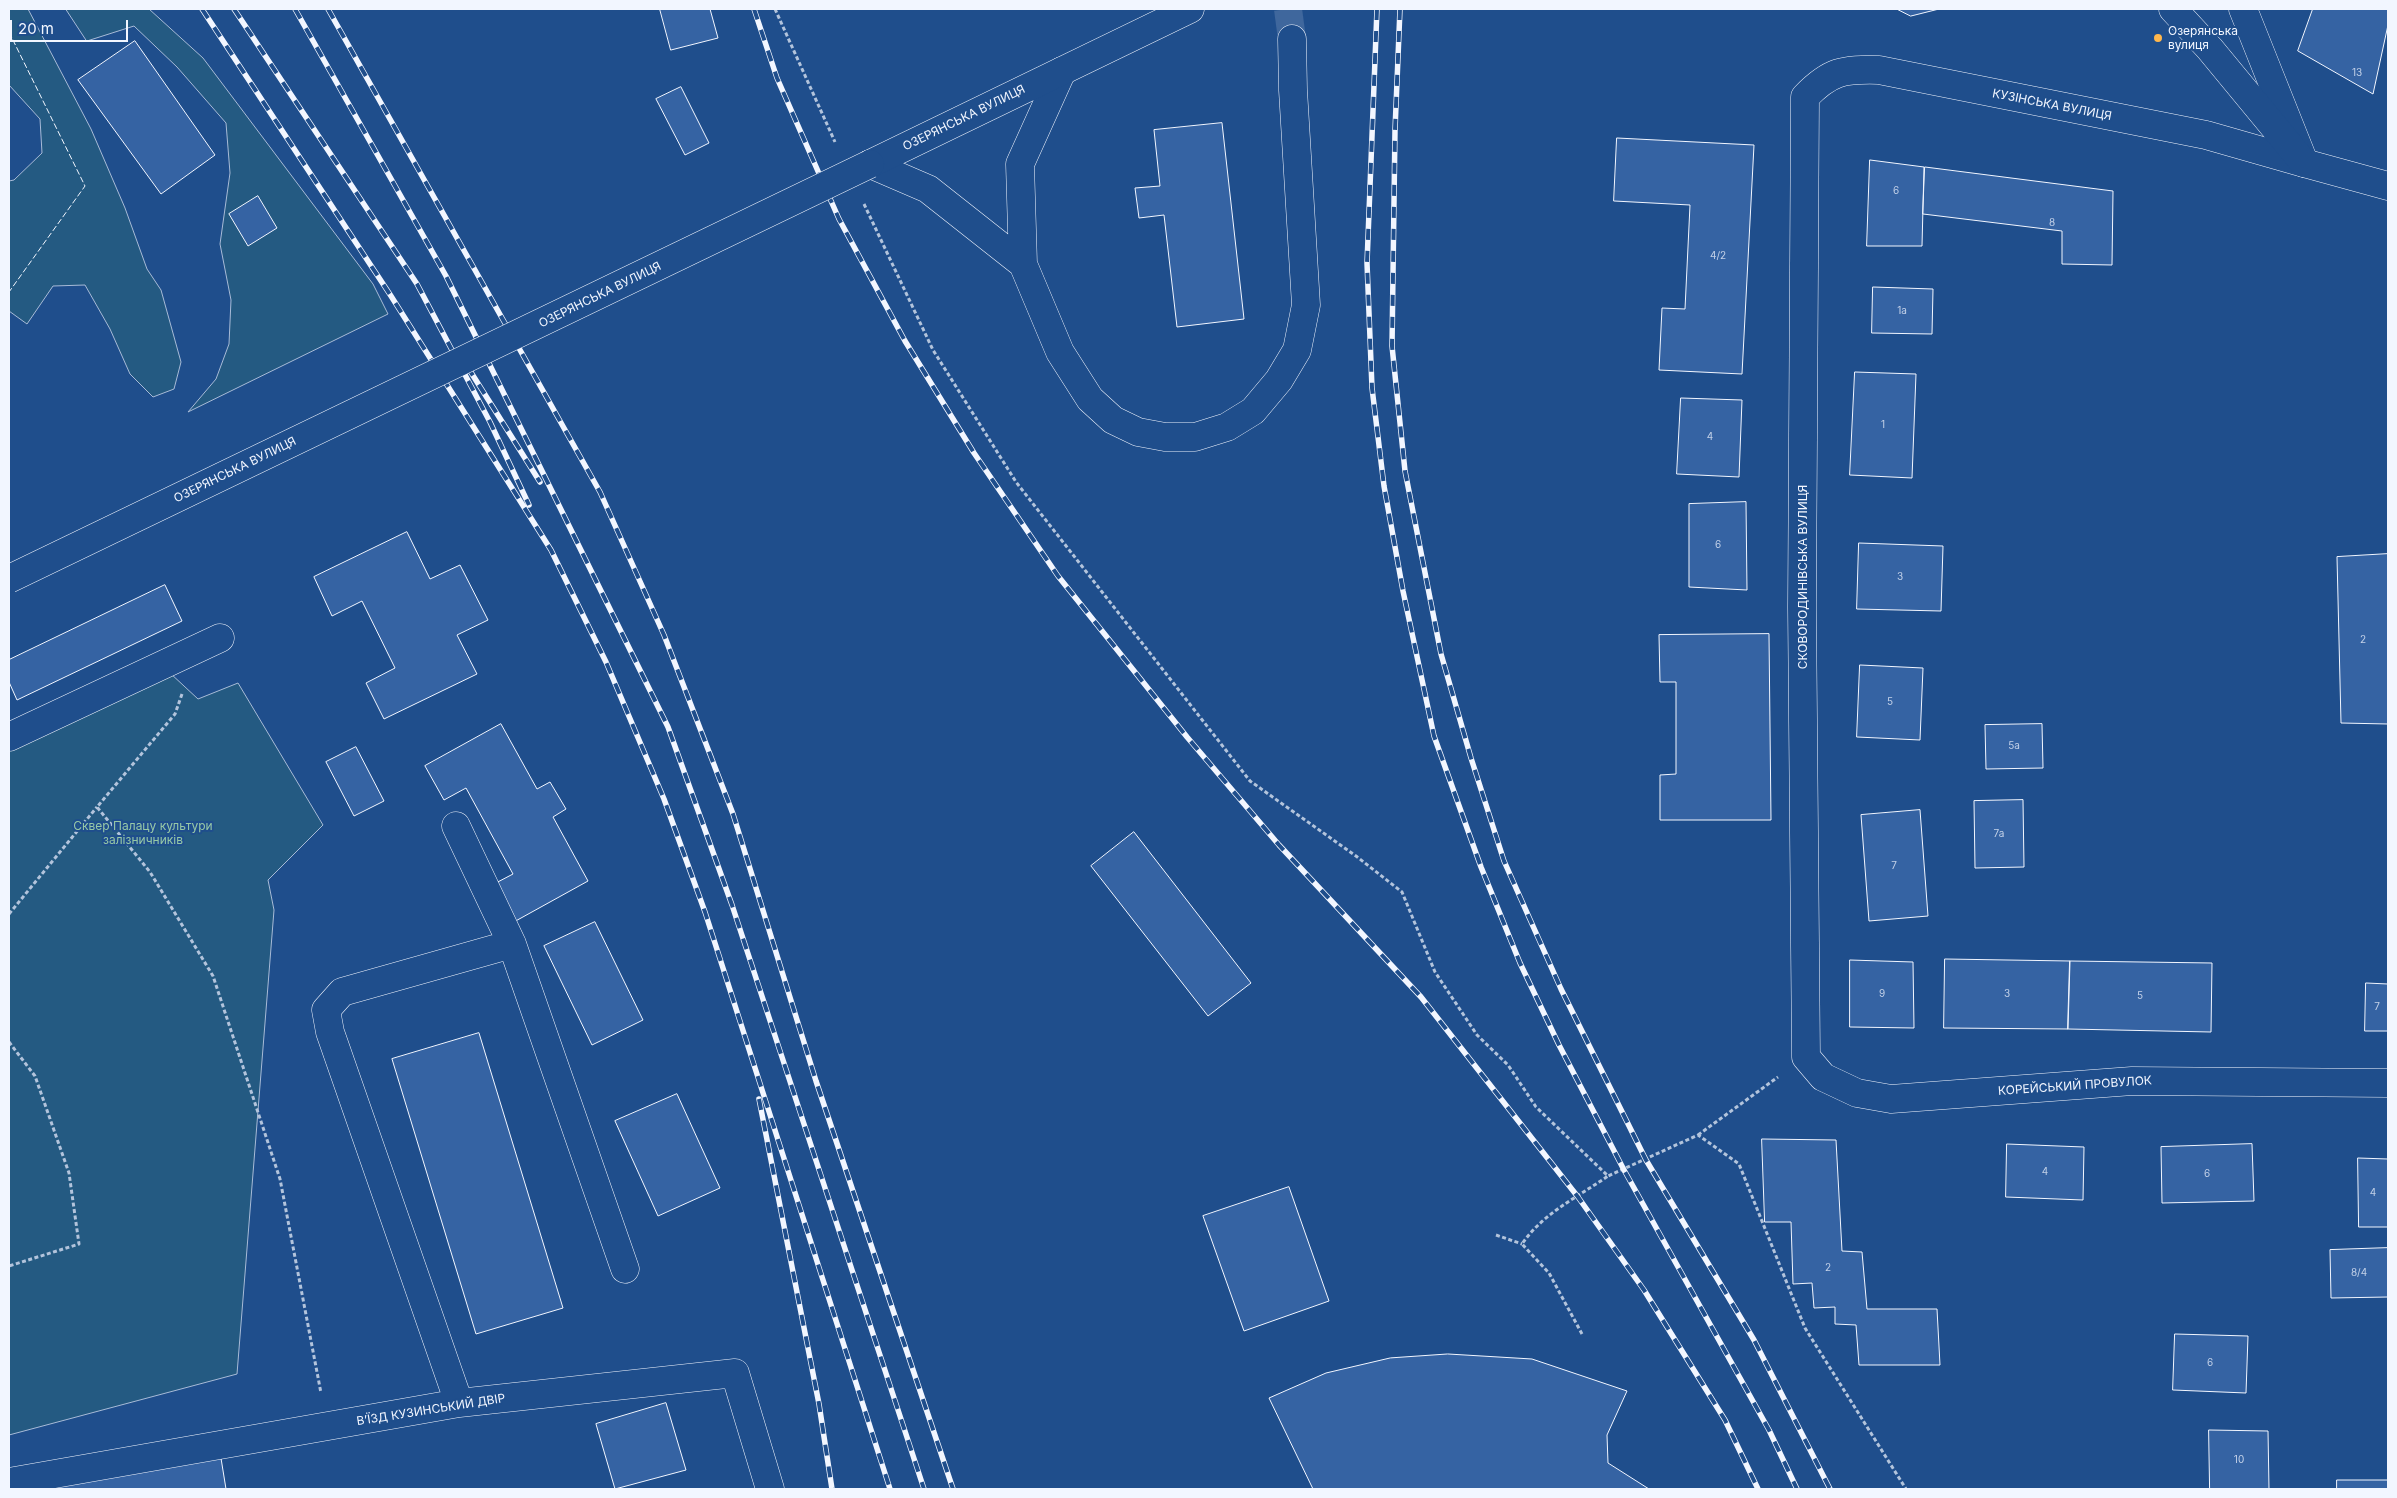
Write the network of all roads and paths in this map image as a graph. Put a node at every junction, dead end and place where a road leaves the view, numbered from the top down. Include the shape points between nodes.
1 (775, 9) edge
2 (1190, 9) edge
3 (2173, 9) edge
4 (2243, 9) edge
5 (1292, 39) tunnel mouth
6 (1062, 71) junction
7 (1805, 97) joint
8 (836, 144) dead end
9 (2304, 163) junction
10 (870, 164) junction
11 (2388, 186) edge
12 (861, 198) dead end
13 (1023, 264) junction
14 (9, 579) edge
15 (209, 643) joint
16 (9, 737) edge
17 (97, 806) junction
18 (456, 826) dead end
19 (9, 914) edge
20 (512, 944) junction
21 (9, 1042) edge
22 (1806, 1057) junction
23 (2388, 1083) edge
24 (1698, 1135) junction
25 (1608, 1176) junction
26 (1496, 1235) dead end
27 (1522, 1244) junction
28 (9, 1266) edge
29 (625, 1270) dead end
30 (1582, 1334) dead end
31 (458, 1403) junction
32 (327, 1426) junction
33 (9, 1482) edge
34 (770, 1489) edge
35 (1906, 1489) edge

1 - 8 path
2 - 6 street, ОЗЕРЯНСЬКА ВУЛИЦЯ
3 - 9 street
4 - 9 street
5 - 13 street via 1306,306 1297,350 1279,380 1253,411 1227,427 1195,437 1165,437 1138,432 1113,420 1090,399 1060,352
6 - 10 street, ОЗЕРЯНСЬКА ВУЛИЦЯ
6 - 13 street via 1020,164
7 - 9 street, КУЗІНСЬКА ВУЛИЦЯ via 1831,74 1849,69 1879,70 2206,135
7 - 22 street, СКОВОРОДИНІВСЬКА ВУЛИЦЯ via 1802,617
9 - 11 street, КУЗІНСЬКА ВУЛИЦЯ
10 - 13 street via 928,189
10 - 14 street, ОЗЕРЯНСЬКА ВУЛИЦЯ, bridge
12 - 25 path via 933,350 1016,482 1250,780 1402,892 1435,972 1477,1035 1508,1065 1536,1107
15 - 16 street
15 - 17 path via 175,714
17 - 19 path
17 - 32 path via 150,872 213,976 280,1179
18 - 20 street
20 - 29 street
20 - 31 street via 342,992 326,1010 330,1032
21 - 28 path via 35,1076 68,1173 79,1244
22 - 23 street, КОРЕЙСЬКИЙ ПРОВУЛОК via 1823,1077 1857,1092 1891,1099 2132,1080
22 - 24 path
24 - 25 path
24 - 35 path via 1739,1164 1805,1328
25 - 27 path via 1549,1214
26 - 27 path
27 - 30 path via 1549,1273
31 - 32 street, В’ЇЗД КУЗИНСЬКИЙ ДВІР
31 - 34 street, В’ЇЗД КУЗИНСЬКИЙ ДВІР via 735,1373
32 - 33 street, В’ЇЗД КУЗИНСЬКИЙ ДВІР

